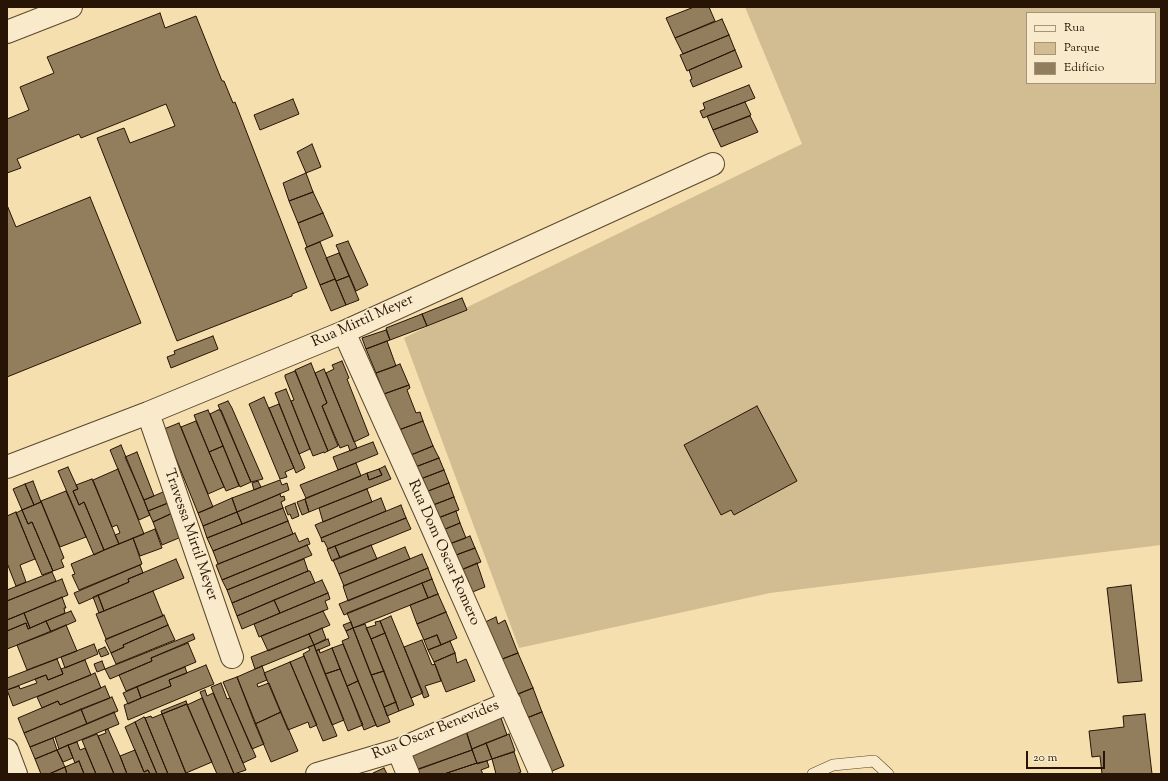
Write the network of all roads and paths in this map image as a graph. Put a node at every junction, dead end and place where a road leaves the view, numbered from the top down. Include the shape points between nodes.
1 (71, 7) edge
2 (7, 32) edge
3 (713, 164) dead end
4 (344, 332) junction
5 (148, 413) junction
6 (7, 466) edge
7 (232, 656) dead end
8 (510, 702) junction
9 (7, 750) edge
10 (398, 750) junction
11 (16, 774) edge
12 (317, 774) edge
13 (408, 774) edge
14 (541, 774) edge
15 (813, 774) edge
16 (888, 774) edge

1 - 2 street
3 - 4 street, Rua Mirtil Meyer
4 - 5 street, Rua Mirtil Meyer
4 - 8 street, Rua Dom Oscar Romero
5 - 6 street, Rua Mirtil Meyer
5 - 7 street, Travessa Mirtil Meyer
8 - 10 street, Rua Oscar Benevides
8 - 14 street, Rua Dom Oscar Romero
9 - 11 street
10 - 12 street, Rua Oscar Benevides
10 - 13 street
15 - 16 lane via 833,765 874,761

